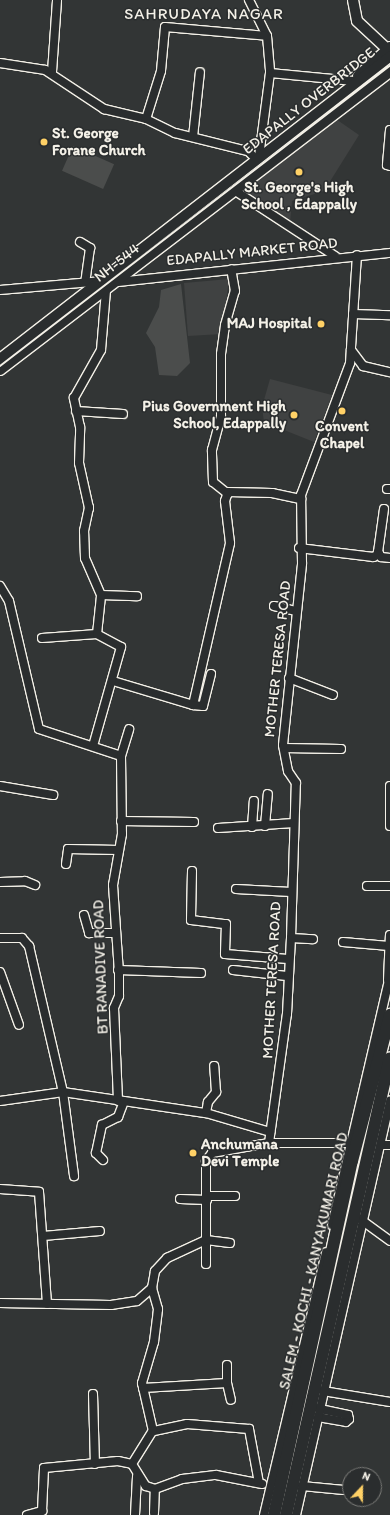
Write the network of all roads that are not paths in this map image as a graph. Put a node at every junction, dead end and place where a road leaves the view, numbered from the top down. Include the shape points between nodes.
1 (57, 0) edge
2 (249, 0) edge
3 (352, 0) edge
4 (267, 36) junction
5 (389, 51) edge
6 (0, 63) edge
7 (390, 68) edge
8 (52, 72) junction
9 (200, 72) dead end
10 (390, 72) edge
11 (270, 73) junction
12 (354, 81) junction
13 (146, 119) junction
14 (390, 130) edge
15 (193, 137) junction
16 (258, 158) junction
17 (390, 166) edge
18 (248, 173) junction
19 (234, 190) junction
20 (192, 209) junction
21 (199, 218) junction
22 (80, 242) dead end
23 (390, 253) edge
24 (356, 255) junction
25 (335, 256) junction
26 (231, 269) junction
27 (119, 277) junction
28 (85, 282) junction
29 (105, 286) junction
30 (0, 290) edge
31 (353, 314) junction
32 (390, 315) edge
33 (351, 350) junction
34 (0, 359) edge
35 (0, 370) edge
36 (390, 372) edge
37 (76, 411) junction
38 (123, 414) dead end
39 (228, 494) junction
40 (301, 499) junction
41 (386, 507) edge
42 (300, 548) junction
43 (379, 554) junction
44 (390, 558) edge
45 (0, 586) edge
46 (101, 595) junction
47 (137, 596) dead end
48 (274, 606) dead end
49 (296, 611) junction
50 (97, 634) junction
51 (42, 638) dead end
52 (211, 674) dead end
53 (289, 678) junction
54 (113, 681) junction
55 (333, 695) dead end
56 (192, 705) junction
57 (129, 729) dead end
58 (94, 746) junction
59 (284, 748) junction
60 (341, 749) dead end
61 (121, 756) junction
62 (0, 786) edge
63 (390, 786) edge
64 (268, 794) dead end
65 (53, 795) dead end
66 (254, 801) dead end
67 (121, 821) junction
68 (194, 822) dead end
69 (294, 823) junction
70 (265, 826) junction
71 (390, 826) edge
72 (252, 827) junction
73 (218, 828) dead end
74 (119, 850) junction
75 (66, 864) dead end
76 (192, 871) dead end
77 (0, 882) edge
78 (35, 885) dead end
79 (367, 886) dead end
80 (390, 886) edge
81 (236, 889) dead end
82 (291, 892) junction
83 (84, 915) dead end
84 (115, 933) junction
85 (390, 935) edge
86 (0, 938) edge
87 (291, 938) junction
88 (313, 939) dead end
89 (343, 942) dead end
90 (389, 946) edge
91 (288, 959) junction
92 (118, 970) junction
93 (233, 970) dead end
94 (0, 972) edge
95 (201, 973) dead end
96 (390, 975) edge
97 (287, 976) junction
98 (387, 986) junction
99 (390, 1015) edge
100 (19, 1026) dead end
101 (390, 1059) edge
102 (214, 1066) dead end
103 (388, 1073) edge
104 (62, 1092) junction
105 (0, 1101) edge
106 (121, 1101) junction
107 (390, 1101) edge
108 (206, 1113) junction
109 (360, 1114) junction
110 (270, 1132) junction
111 (269, 1143) junction
112 (349, 1143) junction
113 (381, 1145) junction
114 (390, 1145) edge
115 (103, 1160) dead end
116 (74, 1176) dead end
117 (0, 1189) edge
118 (235, 1196) dead end
119 (207, 1198) junction
120 (180, 1199) dead end
121 (358, 1218) junction
122 (100, 1231) dead end
123 (43, 1236) junction
124 (206, 1240) junction
125 (390, 1241) edge
126 (230, 1243) dead end
127 (206, 1264) dead end
128 (152, 1288) junction
129 (322, 1298) junction
130 (0, 1302) edge
131 (335, 1302) junction
132 (47, 1304) junction
133 (227, 1365) dead end
134 (321, 1379) junction
135 (227, 1382) junction
136 (144, 1388) junction
137 (324, 1391) junction
138 (93, 1394) dead end
139 (231, 1400) dead end
140 (390, 1402) edge
141 (153, 1430) junction
142 (287, 1434) junction
143 (95, 1464) junction
144 (132, 1464) junction
145 (137, 1476) junction
146 (259, 1483) junction
147 (302, 1486) junction
148 (270, 1487) junction
149 (155, 1489) junction
150 (342, 1490) edge
151 (154, 1513) dead end
152 (27, 1515) edge
153 (135, 1515) edge
154 (264, 1515) edge
155 (274, 1515) edge
156 (286, 1515) edge
157 (296, 1515) edge

1 - 8 street
2 - 4 street
3 - 5 main road via 357,21
4 - 11 street
4 - 13 street via 165,27 161,71
5 - 12 main road
5 - 18 main road, EDAPALLY OVERBRIDGE
6 - 8 street
7 - 18 main road, EDAPALLY OVERBRIDGE
8 - 13 street via 98,106
9 - 15 street
10 - 18 main road
11 - 12 street
11 - 16 street
12 - 16 main road via 332,102
13 - 15 street
14 - 17 street via 387,165
15 - 16 street via 248,151
16 - 18 main road
18 - 19 main road, NH-544
18 - 20 main road, NH-544
19 - 21 main road, NH-544
19 - 25 street
20 - 21 main road
20 - 27 main road, NH-544
21 - 27 main road, NH-544
22 - 28 street via 90,248
23 - 24 street, EDAPALLY MARKET ROAD
24 - 25 street, EDAPALLY MARKET ROAD
24 - 31 street, MOTHER TERESA ROAD
25 - 26 street, EDAPALLY MARKET ROAD
26 - 27 street, EDAPALLY MARKET ROAD
26 - 39 street via 235,291 225,324 221,354 221,416 212,450 213,482
27 - 29 main road, NH-544
28 - 29 street
28 - 30 street
29 - 34 main road, NH-544
29 - 35 main road, NH-544
29 - 37 street via 101,350 74,398
31 - 32 street
31 - 33 street, MOTHER TERESA ROAD
33 - 36 street via 363,366
33 - 40 street, MOTHER TERESA ROAD via 350,363
37 - 38 street
37 - 46 street via 79,463 89,508 84,531 85,558
39 - 40 street via 266,492
39 - 56 street via 230,543
40 - 42 street, MOTHER TERESA ROAD
41 - 43 street
42 - 43 street via 373,558
42 - 49 street, MOTHER TERESA ROAD via 302,563
43 - 44 street
45 - 58 street via 9,602 40,728
46 - 47 street
46 - 50 street
48 - 49 street
49 - 53 street, MOTHER TERESA ROAD
50 - 51 street
50 - 54 street via 121,647
52 - 56 street via 203,706
53 - 55 street
53 - 59 street, MOTHER TERESA ROAD
54 - 56 street
54 - 58 street
57 - 61 street, BT RANADIVE ROAD
58 - 61 street
59 - 60 street
59 - 69 street, MOTHER TERESA ROAD via 288,771 296,783
61 - 67 street, BT RANADIVE ROAD
62 - 65 street
63 - 71 street
64 - 70 street
66 - 72 street
67 - 68 street
67 - 74 street, BT RANADIVE ROAD
69 - 70 street
69 - 82 street, MOTHER TERESA ROAD
70 - 72 street
72 - 73 street
74 - 75 street via 68,848
74 - 84 street, BT RANADIVE ROAD via 113,885
76 - 91 street via 191,920 226,924 225,954
77 - 78 street via 25,880
79 - 80 street
81 - 82 street
82 - 87 street, MOTHER TERESA ROAD
83 - 84 street via 89,932
84 - 92 street, BT RANADIVE ROAD
85 - 90 street
86 - 104 street via 22,938 29,946
87 - 88 street
87 - 91 street, MOTHER TERESA ROAD
89 - 90 street
90 - 98 street
91 - 97 street, MOTHER TERESA ROAD
92 - 95 street
92 - 106 street, BT RANADIVE ROAD via 119,996 114,1008
93 - 97 street
94 - 100 street
96 - 98 street
97 - 110 street, MOTHER TERESA ROAD via 287,1014
98 - 109 street
99 - 109 highway, SALEM - KOCHI - KANYAKUMARI ROAD
101 - 103 highway, SALEM - KOCHI - KANYAKUMARI ROAD
102 - 108 street via 216,1092 208,1102
103 - 121 highway, SALEM - KOCHI - KANYAKUMARI ROAD
104 - 105 street
104 - 106 street
104 - 116 street
106 - 108 street
106 - 115 street via 118,1117 102,1125 96,1153
107 - 113 street
108 - 110 street
109 - 112 street
109 - 129 highway, SALEM - KOCHI - KANYAKUMARI ROAD
110 - 111 street, MOTHER TERESA ROAD
111 - 112 street
111 - 119 street via 208,1156
112 - 142 street
113 - 114 street
113 - 121 street
117 - 123 street via 39,1192
118 - 119 street
119 - 120 street
119 - 124 street
121 - 125 street
121 - 131 highway, SALEM - KOCHI - KANYAKUMARI ROAD
121 - 134 street
122 - 123 street
123 - 132 street
124 - 126 street
124 - 127 street
124 - 128 street via 167,1258 155,1271
128 - 132 street via 137,1301
128 - 136 street via 158,1309
129 - 131 highway
129 - 142 highway, SALEM - KOCHI - KANYAKUMARI ROAD
130 - 132 street
131 - 134 highway, SALEM - KOCHI - KANYAKUMARI ROAD
133 - 135 street
134 - 137 street
134 - 156 highway, SALEM - KOCHI - KANYAKUMARI ROAD
135 - 136 street
135 - 139 street
136 - 141 street
137 - 140 street
137 - 147 street
138 - 143 street
141 - 144 street
141 - 146 street via 187,1424 249,1429
142 - 148 street
142 - 155 highway, SALEM - KOCHI - KANYAKUMARI ROAD
143 - 144 street
143 - 152 street via 44,1468 42,1511
144 - 145 street
145 - 149 street via 146,1486
145 - 153 street
146 - 148 street
146 - 149 street via 216,1475 182,1479
147 - 150 street
147 - 157 street
148 - 154 street
149 - 151 street

